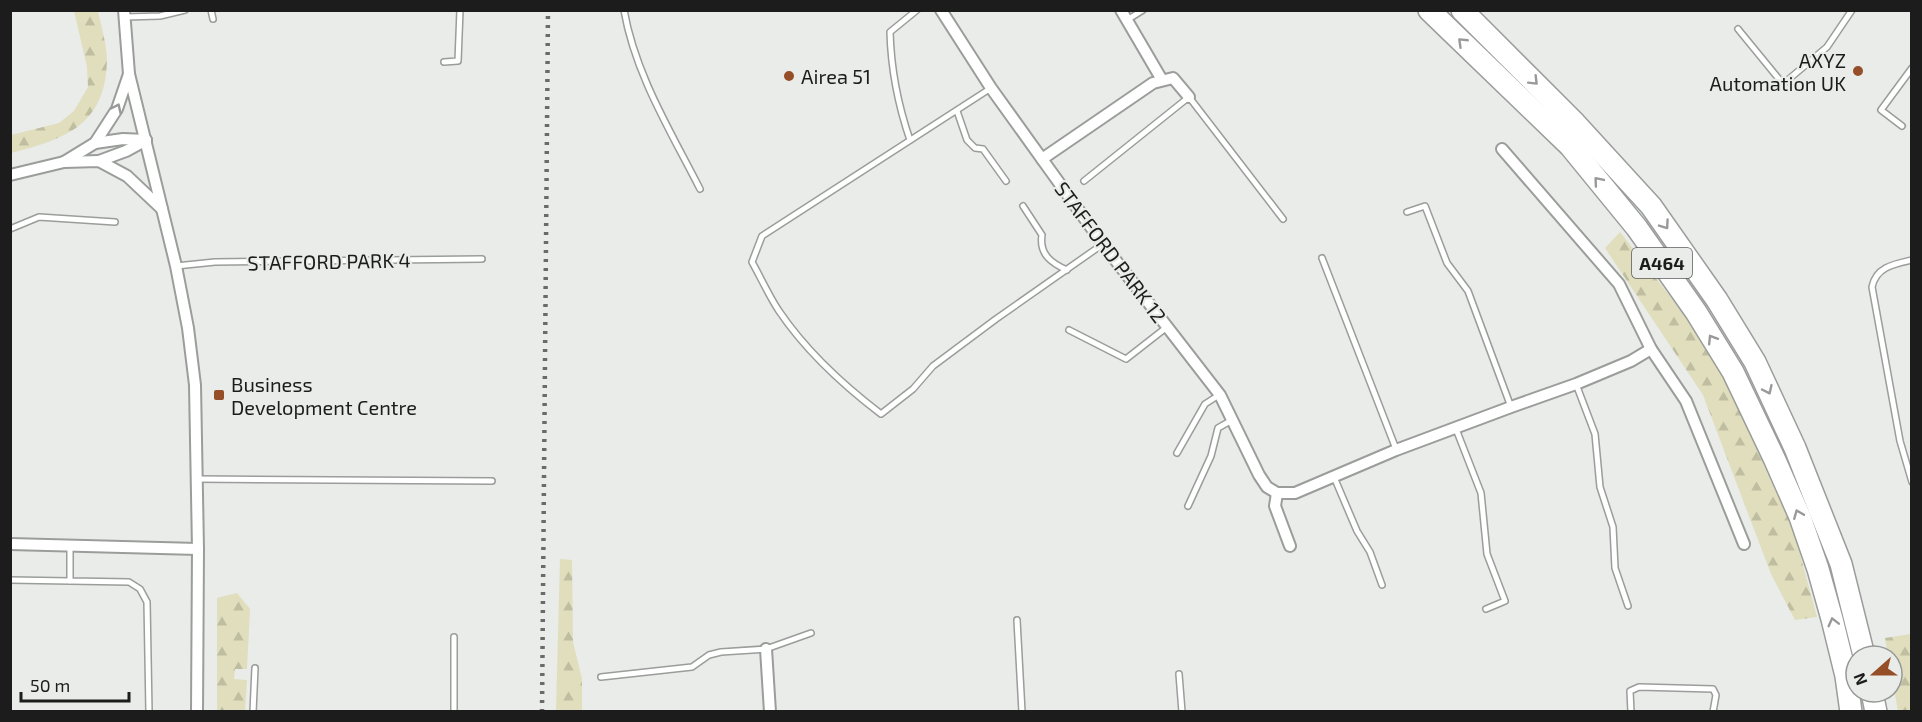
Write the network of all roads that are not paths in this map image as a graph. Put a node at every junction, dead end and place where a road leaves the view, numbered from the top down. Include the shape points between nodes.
1 (185, 10) edge
2 (211, 10) edge
3 (460, 10) edge
4 (624, 10) edge
5 (917, 10) edge
6 (941, 10) edge
7 (1143, 10) edge
8 (1428, 10) edge
9 (1462, 10) edge
10 (1852, 10) edge
11 (124, 14) edge
12 (1124, 15) edge
13 (213, 19) dead end
14 (1738, 29) dead end
15 (444, 62) dead end
16 (1911, 68) edge
17 (129, 74) junction
18 (1162, 80) junction
19 (991, 88) junction
20 (1189, 97) junction
21 (957, 111) junction
22 (1902, 126) dead end
23 (146, 140) junction
24 (910, 140) junction
25 (95, 143) junction
26 (1502, 150) dead end
27 (1042, 159) junction
28 (64, 162) junction
29 (99, 162) junction
30 (10, 175) edge
31 (1006, 181) dead end
32 (1084, 181) dead end
33 (700, 189) dead end
34 (1023, 206) dead end
35 (163, 210) junction
36 (1407, 212) dead end
37 (1283, 219) dead end
38 (115, 222) dead end
39 (10, 229) edge
40 (1103, 244) junction
41 (1322, 258) dead end
42 (482, 259) dead end
43 (1911, 260) edge
44 (176, 266) junction
45 (1067, 270) junction
46 (1168, 326) junction
47 (1069, 330) dead end
48 (1651, 349) junction
49 (1576, 384) junction
50 (1220, 395) junction
51 (1511, 406) junction
52 (1232, 420) junction
53 (1456, 429) junction
54 (1396, 450) junction
55 (1177, 453) dead end
56 (1334, 476) junction
57 (197, 478) junction
58 (492, 481) dead end
59 (1911, 483) edge
60 (1276, 493) junction
61 (1188, 506) dead end
62 (10, 544) edge
63 (1744, 544) dead end
64 (70, 545) junction
65 (1290, 546) dead end
66 (198, 549) junction
67 (10, 580) edge
68 (70, 581) junction
69 (1382, 585) dead end
70 (1628, 606) dead end
71 (1486, 609) dead end
72 (1017, 620) dead end
73 (811, 633) dead end
74 (454, 637) dead end
75 (1861, 644) edge
76 (766, 649) junction
77 (255, 668) dead end
78 (1179, 674) dead end
79 (601, 677) dead end
80 (149, 711) edge
81 (196, 711) edge
82 (253, 711) edge
83 (454, 711) edge
84 (770, 711) edge
85 (1022, 711) edge
86 (1182, 711) edge
87 (1630, 711) edge
88 (1713, 711) edge
89 (1851, 711) edge

1 - 11 lane via 160,16
2 - 13 lane
3 - 15 lane via 458,61
4 - 33 lane via 628,35 653,97
5 - 24 lane via 890,32 898,101
6 - 19 street, STAFFORD PARK 12
7 - 12 lane
89 -> 8 highway, A464 via 1846,676 1818,569 1796,507 1733,372 1637,228 1570,147
9 -> 75 highway, A464 via 1651,206 1717,300 1760,373 1795,448 1840,564
10 - 14 lane via 1827,47 1783,84
11 - 17 street
12 - 18 street
16 - 22 lane via 1881,110
17 - 23 street
25 -> 17 street via 117,109
18 - 20 street via 1173,78
18 - 27 street
19 - 21 lane
19 - 27 street, STAFFORD PARK 12
20 - 32 lane
20 - 37 lane
21 - 24 lane
21 - 31 lane via 967,140 975,148 983,149
23 - 25 street
23 - 29 street
23 - 35 street
24 - 45 lane via 762,236 752,262 779,311 811,352 860,398 881,414 913,390 933,366
25 - 28 street
26 - 48 street via 1619,284
27 - 40 street, STAFFORD PARK 12
28 - 29 street
28 - 30 street
29 - 35 street via 127,176
34 - 45 lane via 1042,235 1041,244 1048,259
35 - 44 street
36 - 51 lane via 1425,206 1447,263 1468,291
38 - 39 lane via 39,218
40 - 45 lane
40 - 46 street, STAFFORD PARK 12
41 - 54 lane
42 - 44 lane, STAFFORD PARK 4
43 - 59 lane via 1878,272 1872,287
44 - 57 street via 195,385
46 - 47 lane via 1126,359
46 - 50 street, STAFFORD PARK 12
48 - 49 street
48 - 63 street via 1686,401
49 - 51 street
49 - 70 lane via 1595,434 1600,487 1613,527 1615,568
50 - 52 street, STAFFORD PARK 12
50 - 55 lane via 1206,404
51 - 53 street
52 - 60 street, STAFFORD PARK 12 via 1258,475
52 - 61 lane via 1218,428
53 - 54 street
53 - 71 lane via 1481,493 1487,554 1505,601
54 - 56 street
56 - 60 street via 1296,493
56 - 69 lane
57 - 58 lane
57 - 66 street
60 - 65 street via 1275,506
62 - 64 street
64 - 66 street
64 - 68 lane
66 - 81 street
67 - 68 lane
68 - 80 lane via 129,582 140,589 147,602
72 - 85 lane
73 - 76 lane
74 - 83 lane
76 - 79 lane via 721,652 692,667
76 - 84 street
77 - 82 lane
78 - 86 lane
87 - 88 lane via 1630,691 1639,687 1713,689

